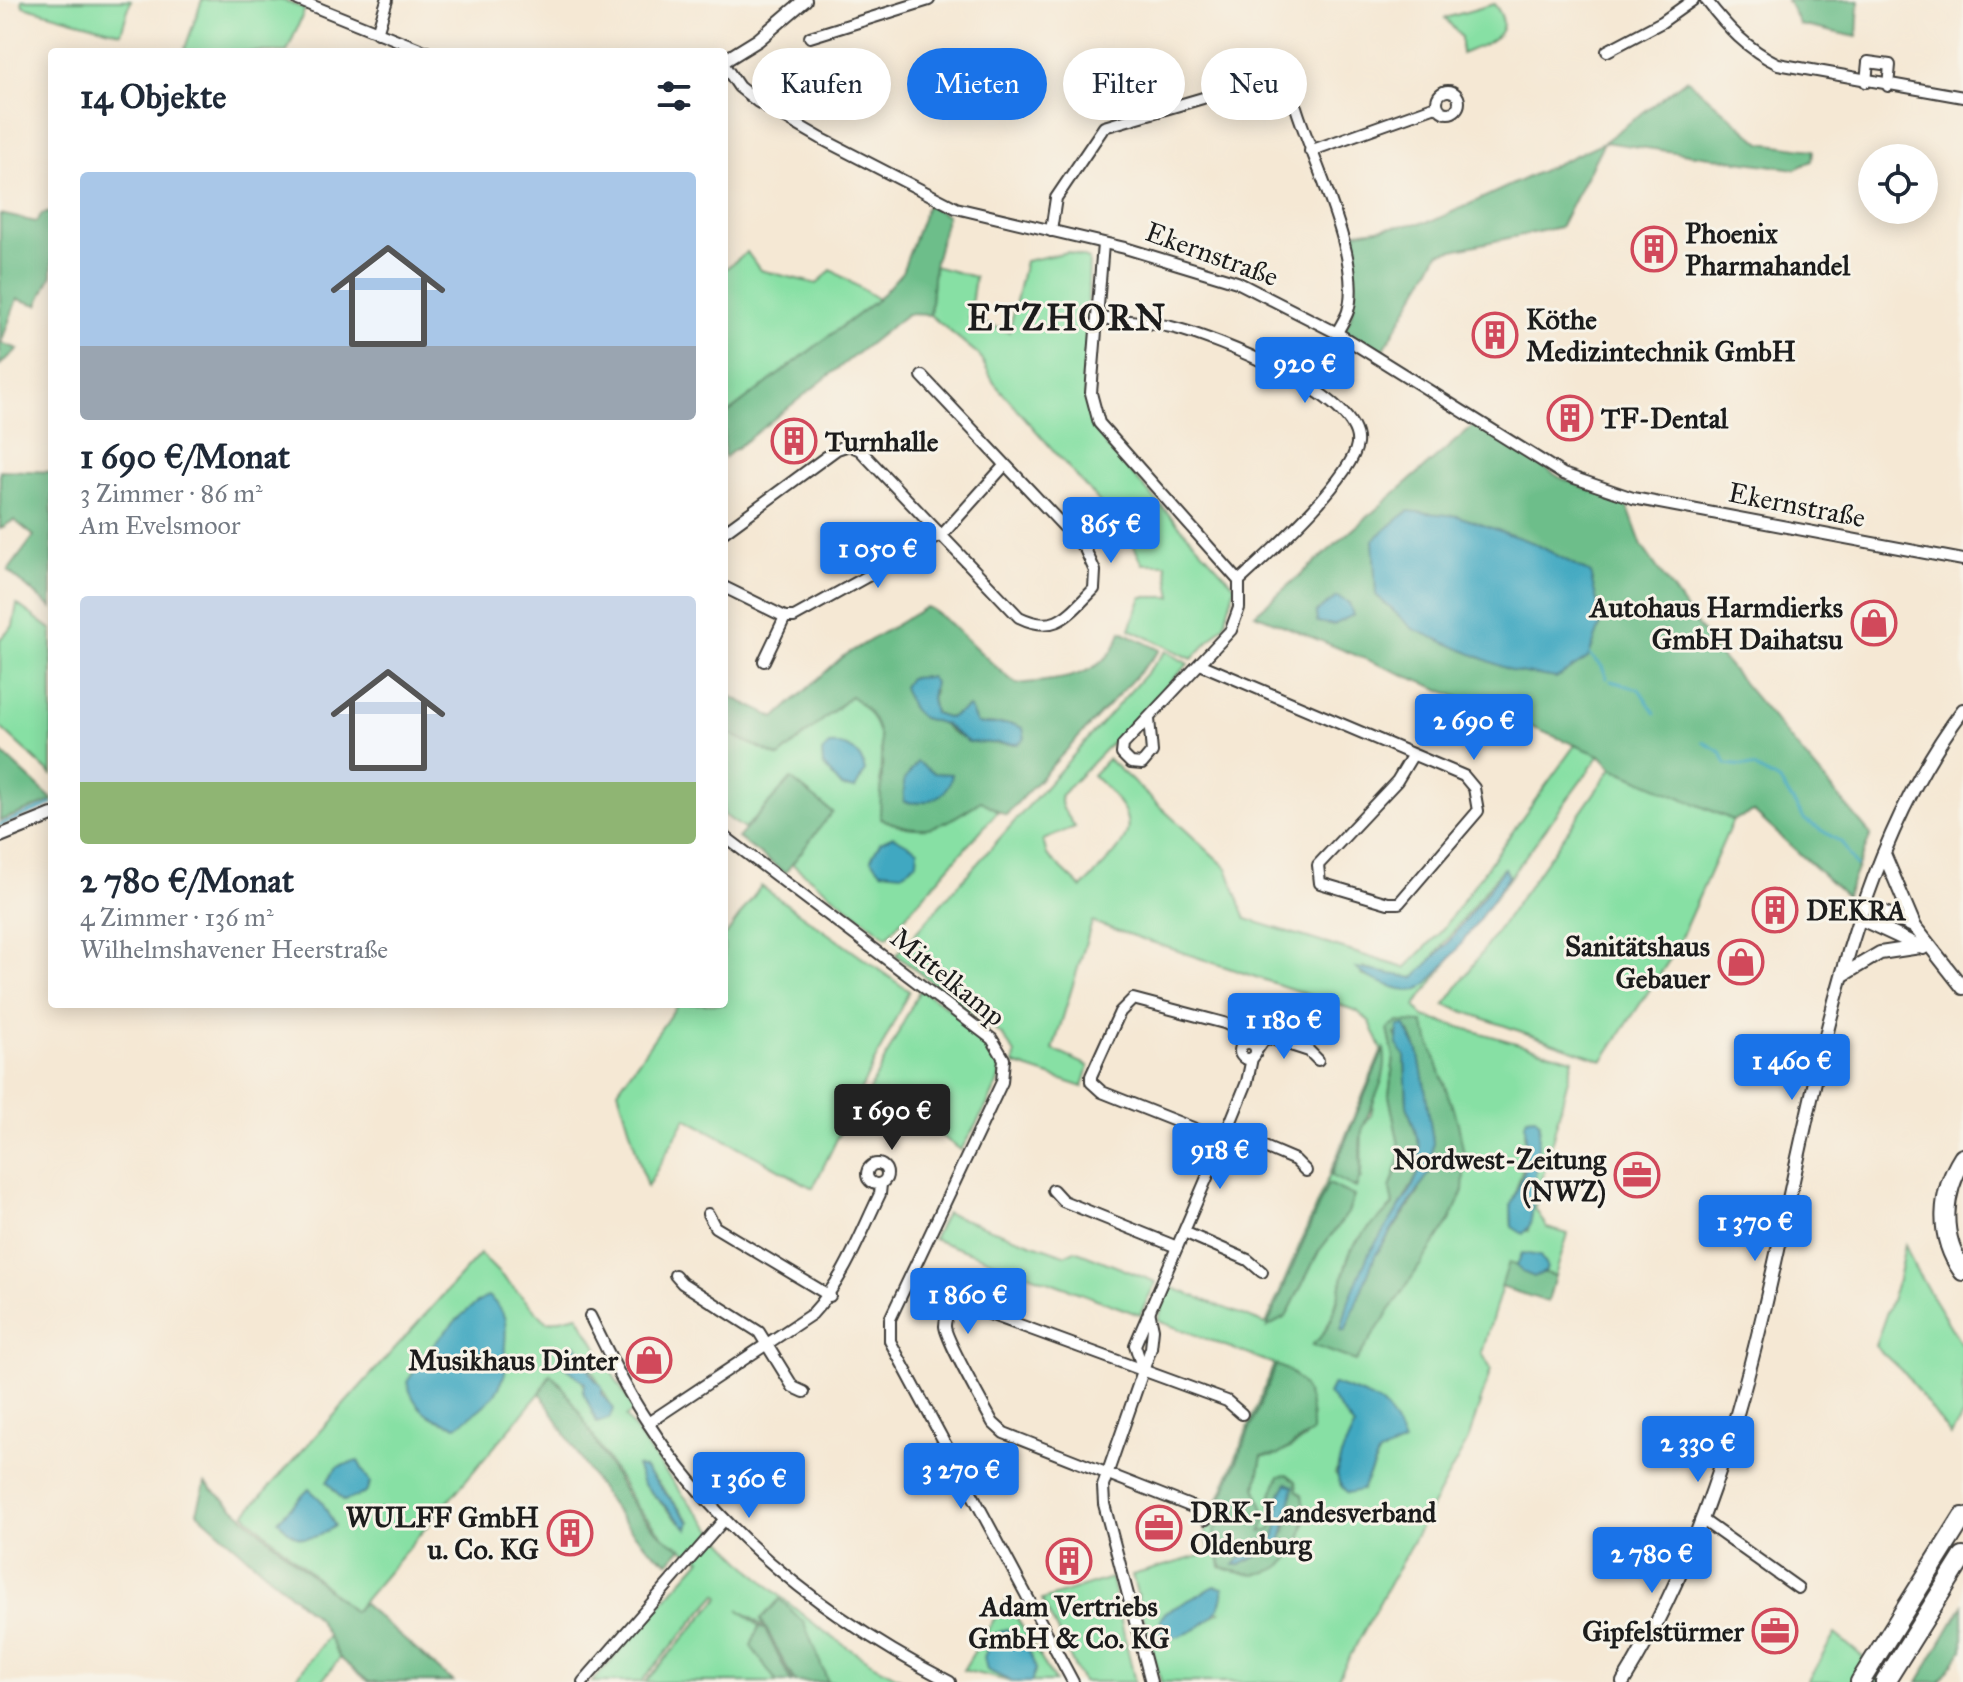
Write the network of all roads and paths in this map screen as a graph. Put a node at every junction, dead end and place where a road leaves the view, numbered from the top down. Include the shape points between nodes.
1 (298, 0) edge
2 (387, 0) edge
3 (805, 0) edge
4 (929, 0) edge
5 (1693, 0) edge
6 (1706, 0) edge
7 (377, 33) junction
8 (810, 37) dead end
9 (416, 48) edge
10 (1607, 51) dead end
11 (728, 60) edge
12 (728, 69) edge
13 (1866, 82) junction
14 (1888, 86) junction
15 (1963, 97) edge
16 (1201, 99) edge
17 (1436, 106) dead end
18 (1300, 120) edge
19 (1310, 151) junction
20 (1051, 231) junction
21 (1103, 244) junction
22 (1097, 318) junction
23 (1337, 333) junction
24 (922, 376) dead end
25 (1004, 466) junction
26 (728, 529) edge
27 (942, 535) junction
28 (1963, 560) edge
29 (1239, 581) junction
30 (728, 589) edge
31 (785, 617) junction
32 (764, 661) dead end
33 (1200, 664) junction
34 (1963, 710) edge
35 (1149, 719) dead end
36 (1412, 756) junction
37 (48, 817) edge
38 (0, 836) edge
39 (728, 839) edge
40 (1885, 856) junction
41 (1866, 904) junction
42 (1861, 919) junction
43 (1915, 927) junction
44 (1926, 950) junction
45 (1843, 975) junction
46 (1963, 988) edge
47 (1254, 1054) junction
48 (1318, 1060) dead end
49 (1225, 1135) junction
50 (1963, 1158) edge
51 (1306, 1171) dead end
52 (881, 1184) dead end
53 (1053, 1190) dead end
54 (708, 1214) dead end
55 (1184, 1232) junction
56 (1177, 1247) junction
57 (1963, 1271) edge
58 (1262, 1272) dead end
59 (675, 1275) dead end
60 (830, 1296) junction
61 (590, 1316) dead end
62 (767, 1344) junction
63 (1143, 1370) junction
64 (804, 1392) dead end
65 (1242, 1414) dead end
66 (648, 1423) junction
67 (1105, 1473) junction
68 (1963, 1517) edge
69 (1206, 1519) dead end
70 (724, 1520) junction
71 (1704, 1521) junction
72 (1963, 1557) edge
73 (1798, 1588) dead end
74 (583, 1682) edge
75 (950, 1682) edge
76 (1073, 1682) edge
77 (1151, 1682) edge
78 (1623, 1682) edge
79 (1860, 1682) edge
80 (1885, 1682) edge

1 - 7 street
2 - 7 street
3 - 11 street
4 - 8 street
5 - 10 street
6 - 13 street via 1755,53 1778,64
7 - 9 street
12 - 20 street, Ekernstraße via 758,102 937,200
13 - 14 street
13 - 14 street via 1868,62 1890,65
14 - 15 street
16 - 20 street via 1104,127 1056,198
17 - 19 street
18 - 19 street
19 - 23 street via 1345,244 1351,285 1348,312
20 - 21 street, Ekernstraße
21 - 22 street
21 - 23 street, Ekernstraße via 1237,282
22 - 29 street via 1091,393 1099,423
22 - 29 street via 1177,328 1238,350 1337,406 1352,422 1358,441 1348,467 1313,510
23 - 28 street, Ekernstraße via 1563,474 1597,487
24 - 25 street
25 - 27 street
25 - 27 street via 1085,549 1095,571 1094,589 1056,623 1040,627 1019,617
26 - 27 street via 849,445 860,450
27 - 31 street via 794,617
29 - 33 street via 1236,620
30 - 31 street
31 - 32 street
33 - 35 street
33 - 36 street
34 - 40 street via 1928,764
36 - 36 street via 1397,781 1318,865 1320,883 1399,903 1478,811 1469,780
37 - 38 street
39 - 76 street, Mittelkamp via 950,1005 992,1039 1004,1059 1002,1082 890,1319 890,1341
40 - 41 street
40 - 43 street
41 - 42 street
41 - 43 street
42 - 44 street
42 - 45 street
43 - 44 street
44 - 45 street via 1880,953
44 - 46 street
45 - 71 street via 1748,1370
47 - 48 street via 1266,1037 1309,1051
47 - 49 street
47 - 49 street via 1246,1059 1240,1052 1248,1042 1235,1028 1133,999 1120,1012 1091,1076 1102,1092
49 - 51 street via 1295,1160
49 - 55 street
50 - 57 highway via 1945,1207 1952,1252
52 - 60 street
53 - 56 street via 1063,1201
54 - 60 street via 715,1227
55 - 56 street
55 - 58 street via 1248,1260
56 - 63 street via 1149,1311 1152,1338
59 - 62 street via 759,1332
60 - 62 street
61 - 66 street
62 - 64 street via 793,1387
62 - 66 street
63 - 65 street via 1227,1401
63 - 67 street
63 - 67 street via 965,1305 947,1316 947,1333 999,1429
66 - 70 street
67 - 69 street via 1200,1510
67 - 77 street via 1104,1504
68 - 79 highway
70 - 74 street
70 - 75 street via 847,1624
71 - 73 street
71 - 78 street via 1661,1618
72 - 80 highway

